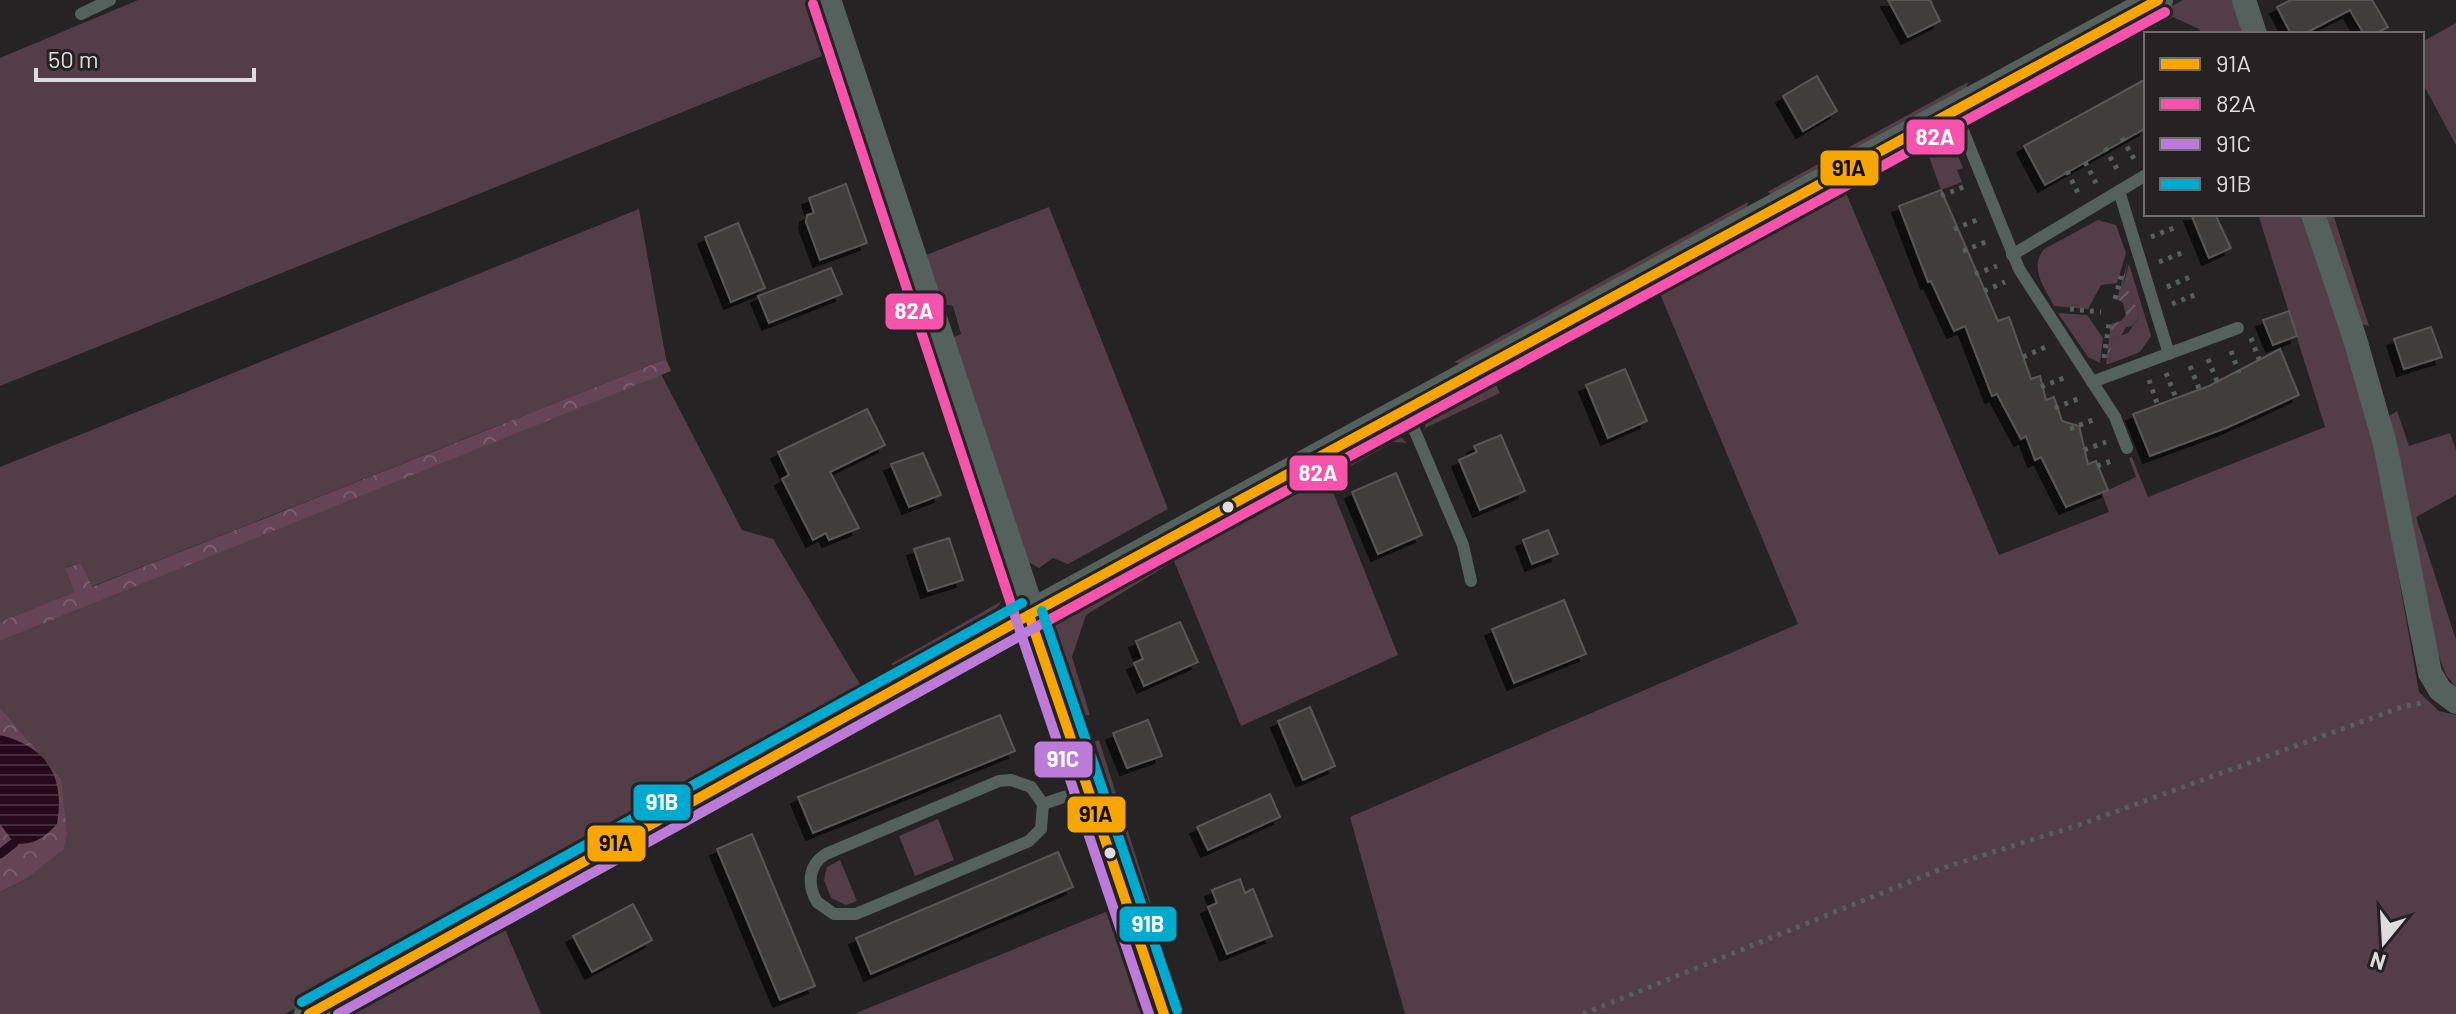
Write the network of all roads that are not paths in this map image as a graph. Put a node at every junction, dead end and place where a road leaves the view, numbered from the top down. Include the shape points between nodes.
1 (110, 0) edge
2 (826, 0) edge
3 (2158, 0) edge
4 (2244, 0) edge
5 (81, 14) dead end
6 (2254, 32) edge
7 (1955, 111) junction
8 (2142, 171) edge
9 (2119, 191) junction
10 (2314, 216) edge
11 (2012, 255) junction
12 (2238, 328) dead end
13 (2169, 354) junction
14 (2097, 381) junction
15 (1406, 410) junction
16 (2127, 448) dead end
17 (1471, 581) dead end
18 (1029, 615) junction
19 (2453, 700) edge
20 (1088, 789) junction
21 (1043, 804) junction
22 (309, 1014) edge
23 (1164, 1014) edge

1 - 5 lane
2 - 18 street
3 - 7 street
4 - 6 street
7 - 11 lane
7 - 15 street
8 - 9 lane
9 - 11 lane
9 - 13 lane
10 - 19 street via 2385,444 2430,673
11 - 14 lane via 2032,293
12 - 13 lane
13 - 14 lane
14 - 16 lane
15 - 17 lane via 1463,545
15 - 18 street
18 - 20 street
18 - 22 street
20 - 21 lane
20 - 23 street
21 - 21 lane via 1041,829 1029,841 856,914 834,914 814,896 811,876 819,858 999,781 1021,782

